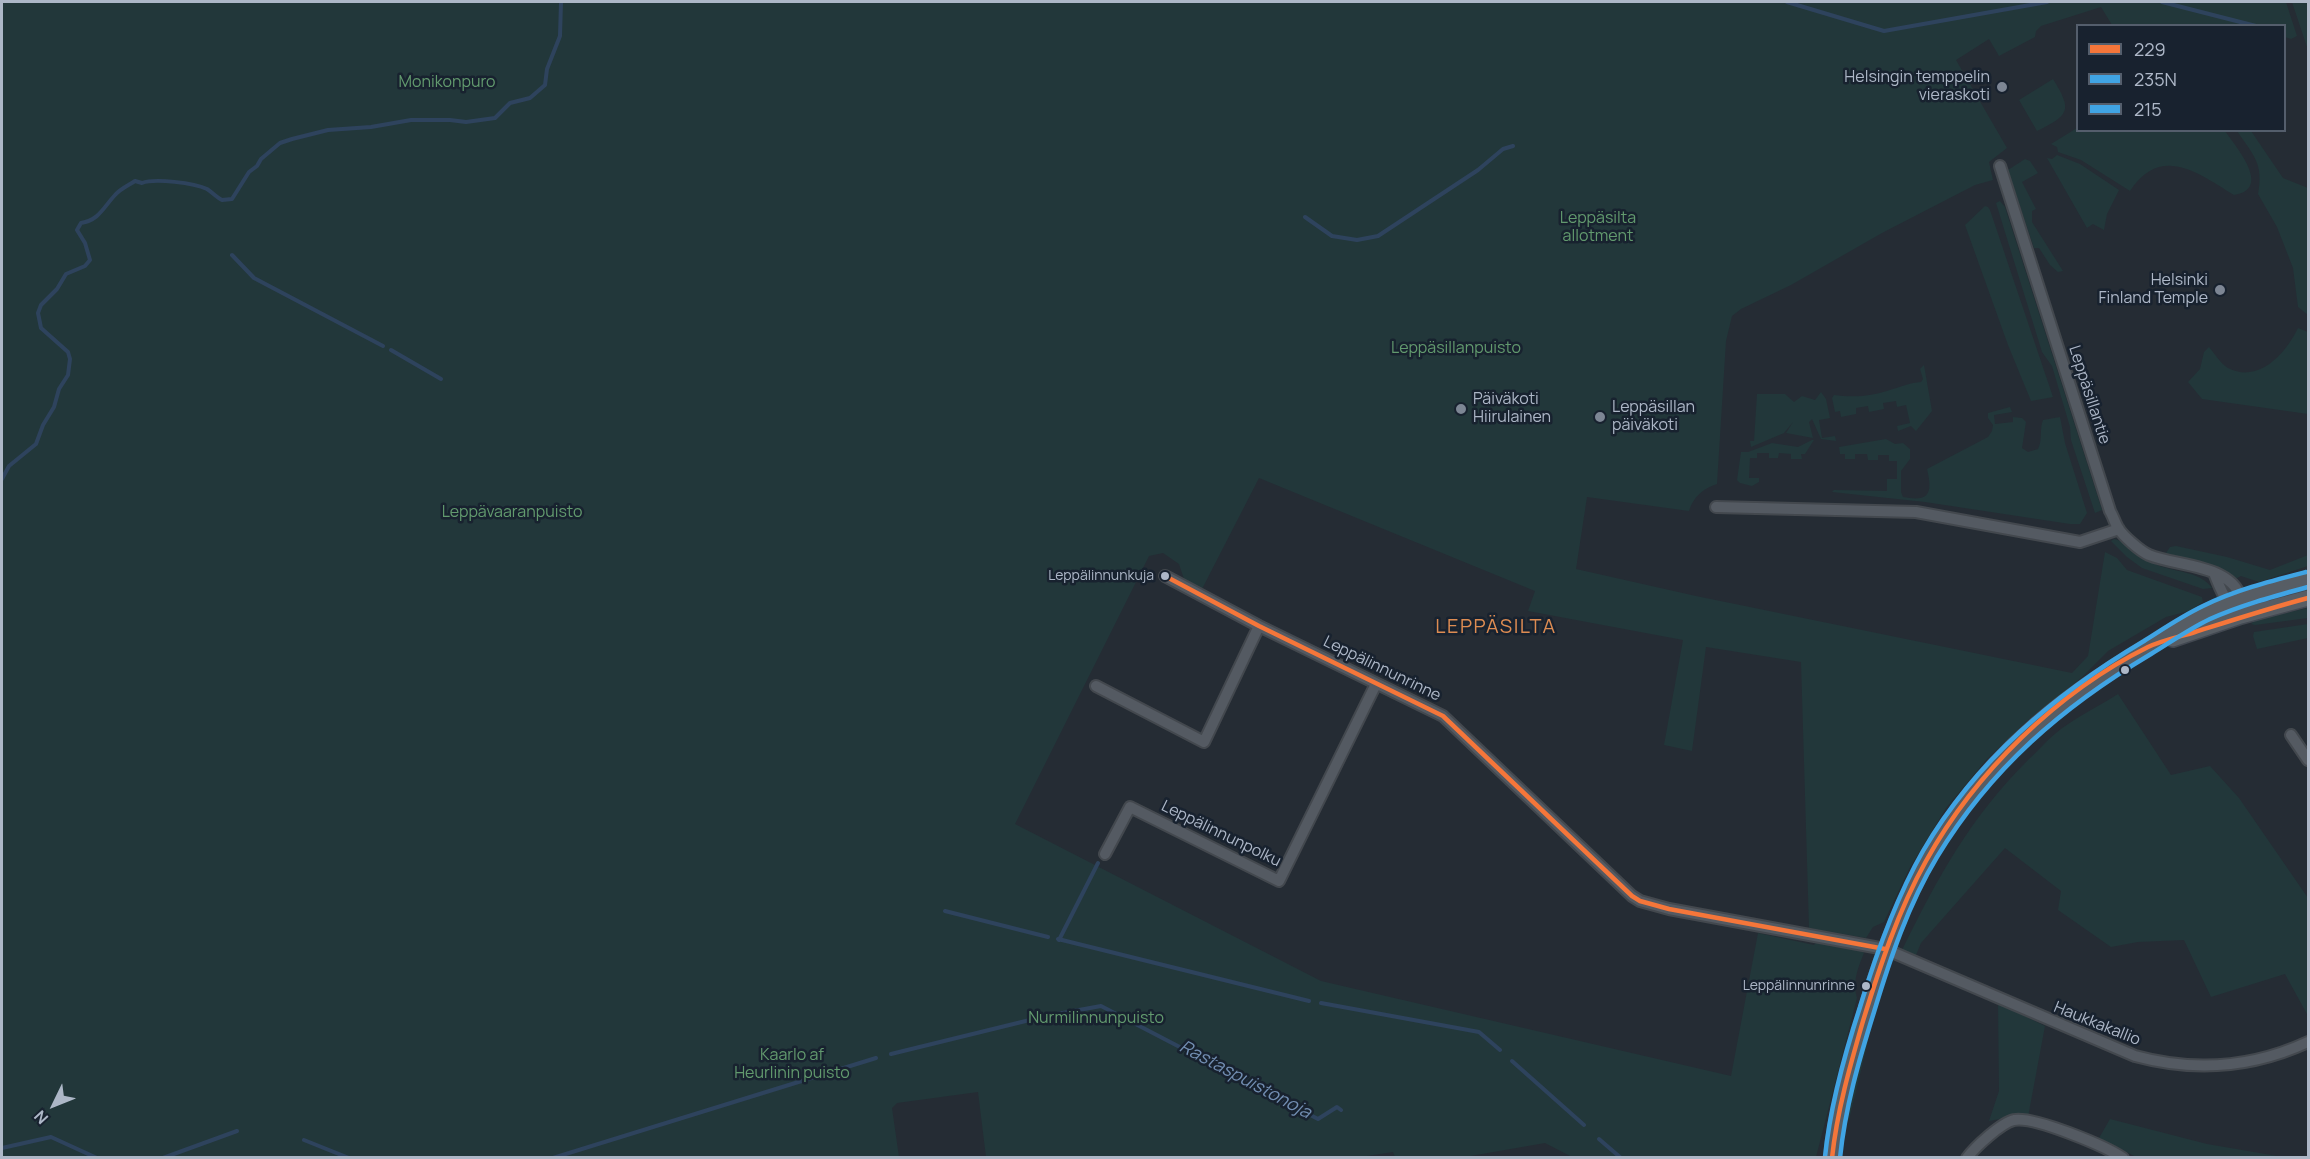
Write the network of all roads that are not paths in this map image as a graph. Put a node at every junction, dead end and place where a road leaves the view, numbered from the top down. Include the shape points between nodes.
1 (2000, 166) dead end
2 (1716, 507) dead end
3 (2118, 529) junction
4 (1165, 576) dead end
5 (2308, 579) edge
6 (2308, 598) edge
7 (2237, 607) junction
8 (1259, 626) junction
9 (1376, 684) junction
10 (1096, 687) dead end
11 (2291, 735) dead end
12 (2308, 760) edge
13 (1105, 854) dead end
14 (1885, 949) junction
15 (2308, 1042) edge
16 (1834, 1130) junction
17 (1823, 1158) edge
18 (1832, 1158) edge
19 (1967, 1158) edge
20 (2123, 1158) edge

1 - 3 street, Leppäsillantie
2 - 3 street via 1916,512 2080,542
3 - 7 street, Leppäsillantie via 2148,554 2227,578
4 - 8 street, Leppälinnunrinne
5 - 7 main road
6 - 7 main road
7 - 14 main road via 2150,646 2097,678 2050,713 1995,765 1951,818 1932,848
8 - 9 street, Leppälinnunrinne
8 - 10 street via 1204,742
9 - 13 street, Leppälinnunpolku via 1279,881 1131,807
9 - 14 street, Leppälinnunrinne via 1448,720 1640,902
11 - 12 street
14 - 15 street, Haukkakallio via 2115,1048 2161,1063 2219,1066
14 - 16 main road
16 - 17 main road
16 - 18 main road
19 - 20 street via 2005,1124 2020,1120 2092,1141

